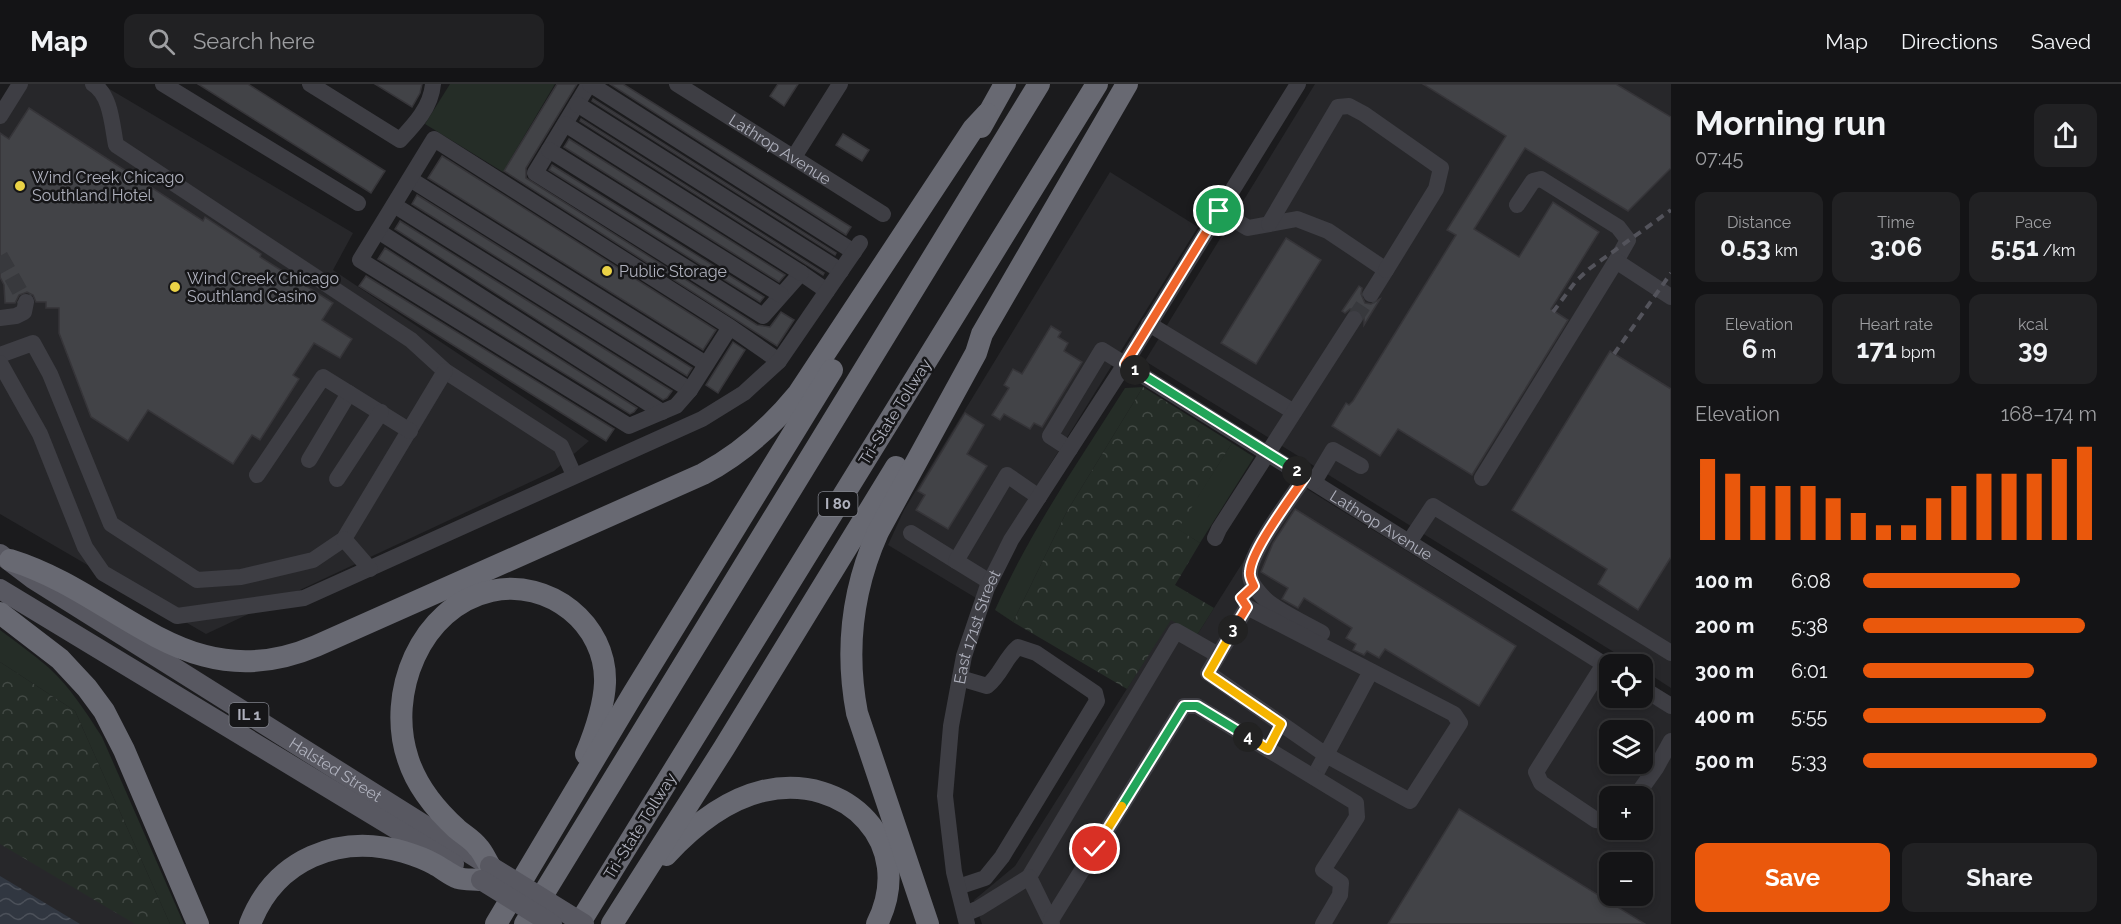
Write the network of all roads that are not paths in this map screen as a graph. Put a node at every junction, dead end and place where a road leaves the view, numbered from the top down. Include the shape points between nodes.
1 (21, 84) edge
2 (93, 84) edge
3 (163, 84) edge
4 (310, 84) edge
5 (433, 84) edge
6 (589, 84) edge
7 (677, 84) edge
8 (840, 84) edge
9 (1005, 84) edge
10 (1039, 84) edge
11 (1097, 84) edge
12 (1127, 84) edge
13 (1298, 84) edge
14 (577, 104) junction
15 (987, 114) junction
16 (0, 116) edge
17 (565, 124) junction
18 (549, 150) junction
19 (794, 157) junction
20 (410, 179) junction
21 (358, 203) dead end
22 (394, 205) junction
23 (1517, 205) dead end
24 (1219, 211) junction
25 (883, 213) dead end
26 (1269, 224) junction
27 (378, 231) junction
28 (1616, 261) junction
29 (1386, 270) junction
30 (841, 271) junction
31 (801, 273) junction
32 (827, 291) junction
33 (1371, 294) tunnel mouth
34 (780, 295) junction
35 (1671, 297) edge
36 (26, 302) dead end
37 (0, 318) edge
38 (1354, 319) tunnel mouth
39 (1149, 324) junction
40 (730, 327) junction
41 (982, 334) junction
42 (0, 355) edge
43 (779, 361) junction
44 (0, 363) edge
45 (706, 364) junction
46 (1125, 364) junction
47 (446, 371) junction
48 (690, 390) junction
49 (349, 393) junction
50 (381, 412) junction
51 (662, 412) junction
52 (1294, 412) junction
53 (410, 431) junction
54 (1070, 449) junction
55 (1268, 453) junction
56 (309, 460) dead end
57 (1361, 466) dead end
58 (257, 475) dead end
59 (574, 475) junction
60 (1482, 478) dead end
61 (337, 479) dead end
62 (1310, 479) junction
63 (1039, 497) junction
64 (910, 533) dead end
65 (1215, 538) dead end
66 (344, 539) junction
67 (1409, 542) junction
68 (5, 557) edge
69 (956, 561) junction
70 (370, 569) junction
71 (990, 582) junction
72 (1254, 586) junction
73 (0, 589) edge
74 (1247, 607) junction
75 (0, 613) edge
76 (1327, 647) junction
77 (1671, 653) edge
78 (1218, 655) junction
79 (1599, 662) edge
80 (1371, 671) junction
81 (1599, 677) edge
82 (960, 678) junction
83 (1653, 695) edge
84 (1671, 706) edge
85 (1281, 724) junction
86 (1671, 741) edge
87 (1268, 749) junction
88 (1326, 755) junction
89 (1314, 777) junction
90 (1643, 786) edge
91 (1599, 820) edge
92 (542, 847) junction
93 (486, 873) junction
94 (1029, 877) junction
95 (958, 887) junction
96 (624, 904) junction
97 (966, 919) edge
98 (1051, 922) edge
99 (198, 924) edge
100 (250, 924) edge
101 (496, 924) edge
102 (525, 924) edge
103 (552, 924) edge
104 (579, 924) edge
105 (584, 924) edge
106 (612, 924) edge
107 (877, 924) edge
108 (928, 924) edge
109 (1323, 924) edge

1 - 16 street
2 - 47 street via 101,89 107,102 116,145 411,340
3 - 21 street
4 - 5 street via 400,140 419,119
6 - 14 street
6 - 30 street via 857,247
7 - 19 street, Lathrop Avenue
8 - 19 street
9 - 15 highway
10 - 102 highway
11 - 104 highway, Tri-State Tollway / I 80
12 - 41 highway
13 - 24 street, East 171st Street
14 - 17 street
14 - 30 street
15 - 68 highway via 973,129 798,394 757,438 704,474 316,646 270,660 218,660 179,649 37,569
15 - 92 highway
17 - 18 street
17 - 31 street
18 - 34 street
18 - 34 street via 535,173 564,192 763,316
19 - 25 street, Lathrop Avenue
20 - 22 street
20 - 40 street via 434,140
20 - 45 street
22 - 27 street
22 - 48 street
23 - 28 street via 1533,181 1541,179 1617,226 1628,240
24 - 26 street via 1248,228
24 - 39 street, East 171st Street
26 - 29 street via 1297,219 1328,231
26 - 29 street via 1338,107 1349,106 1441,168 1436,189
27 - 51 street
27 - 51 street via 360,260 629,426
28 - 35 street
28 - 60 street
29 - 33 street
30 - 32 street
31 - 32 street
31 - 34 street
32 - 43 street
36 - 37 street via 24,312
38 - 52 street
39 - 46 street, East 171st Street
39 - 52 street
40 - 43 street
40 - 45 street
41 - 96 highway via 968,349 756,697
41 - 108 highway via 976,353 875,539 857,589 852,623 852,680 861,729
42 - 66 street via 33,343 50,374 111,524 197,580 241,577 313,560
43 - 59 street via 744,393 702,419
44 - 70 street via 40,434 85,548 103,573 177,616 304,598
45 - 48 street
46 - 54 street, East 171st Street
46 - 54 street, Lathrop Avenue via 1102,350 1050,436
46 - 55 street, Lathrop Avenue
47 - 53 street
47 - 59 street via 561,446
48 - 51 street via 676,406
49 - 50 street
49 - 56 street
49 - 58 street via 322,377
50 - 53 street
50 - 61 street
52 - 55 street
53 - 66 street
54 - 63 street, East 171st Street
55 - 62 street, Lathrop Avenue
55 - 65 street
57 - 62 street via 1334,450
59 - 70 street
62 - 67 street, Lathrop Avenue
62 - 72 street via 1259,548 1249,575
63 - 69 street via 1006,475
63 - 71 street, East 171st Street
64 - 69 street
66 - 70 street
67 - 77 street via 1433,506
67 - 79 street, Lathrop Avenue
68 - 93 main road, Halsted Street / IL 1 via 33,579
69 - 71 street
71 - 82 street, East 171st Street
72 - 74 street via 1241,598
72 - 76 street via 1268,602 1327,636
73 - 93 main road, Halsted Street / IL 1
74 - 76 street
74 - 78 street
75 - 99 highway via 60,659 104,711
76 - 80 street
78 - 85 street via 1208,674
78 - 94 street via 1176,631
80 - 88 street
80 - 88 street via 1454,714 1460,723 1410,801
81 - 91 street via 1536,772 1541,783
82 - 95 street, East 171st Street via 945,796
82 - 95 street via 987,686 1018,647 1036,653 1095,693 1097,701 1002,857 985,878
83 - 84 street
85 - 87 street
85 - 88 street
86 - 90 street
87 - 89 street
87 - 98 street via 1197,706 1184,706
88 - 89 street
89 - 109 street via 1356,803 1357,817 1323,870 1341,883 1340,895
92 - 93 highway via 595,728 604,690 603,661 588,628 564,604 535,591 510,588 474,597 438,622 408,673 402,697 405,750 419,784 446,818 478,846
92 - 101 highway
93 - 100 highway via 457,878 428,861 391,849 341,847 306,859 284,874 264,896
93 - 103 main road, Halsted Street / IL 1, bridge
93 - 105 main road, Halsted Street / IL 1, bridge
94 - 97 street
94 - 98 street
95 - 97 street, East 171st Street
96 - 106 highway
96 - 107 highway via 638,894 675,846 718,811 762,791 802,787 822,791 850,805 877,837 886,859 888,883

